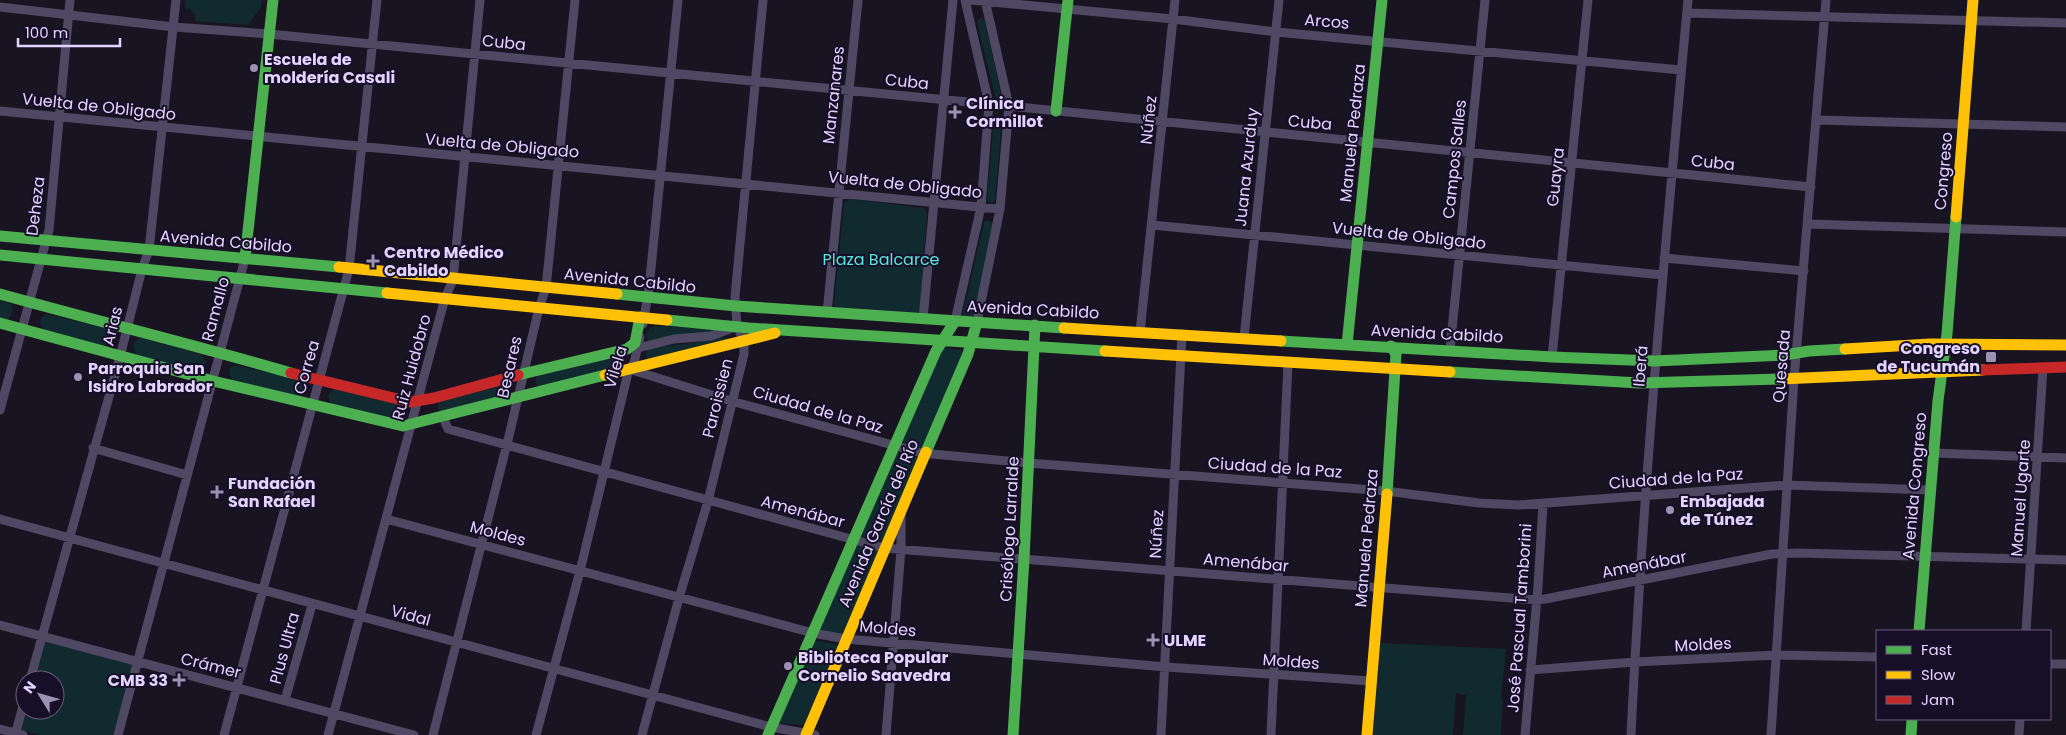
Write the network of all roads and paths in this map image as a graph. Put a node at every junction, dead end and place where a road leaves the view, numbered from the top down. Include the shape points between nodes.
1 (70, 0) edge
2 (176, 0) edge
3 (272, 0) edge
4 (377, 0) edge
5 (480, 0) edge
6 (575, 0) edge
7 (678, 0) edge
8 (763, 0) edge
9 (858, 0) edge
10 (953, 0) edge
11 (965, 0) edge
12 (970, 0) edge
13 (1175, 0) edge
14 (1279, 0) edge
15 (1378, 0) edge
16 (1382, 0) edge
17 (1388, 0) edge
18 (1485, 0) edge
19 (1588, 0) edge
20 (1688, 0) edge
21 (1826, 0) edge
22 (1973, 0) edge
23 (985, 1) edge
24 (1067, 5) edge
25 (0, 7) edge
26 (69, 13) junction
27 (1687, 13) junction
28 (1381, 15) junction
29 (1824, 16) junction
30 (1173, 19) junction
31 (1971, 21) junction
32 (2066, 23) edge
33 (174, 26) junction
34 (1276, 32) junction
35 (269, 34) junction
36 (1378, 40) junction
37 (373, 44) junction
38 (1480, 51) junction
39 (474, 54) junction
40 (1582, 62) junction
41 (569, 63) junction
42 (1681, 70) junction
43 (671, 73) junction
44 (756, 81) junction
45 (849, 90) junction
46 (943, 100) junction
47 (989, 104) junction
48 (1009, 106) junction
49 (0, 111) edge
50 (1056, 111) junction
51 (60, 117) junction
52 (1816, 120) junction
53 (1163, 122) junction
54 (1963, 124) junction
55 (161, 127) junction
56 (2066, 127) edge
57 (1264, 133) junction
58 (258, 135) junction
59 (1368, 143) junction
60 (362, 146) junction
61 (1469, 153) junction
62 (465, 157) junction
63 (1572, 164) junction
64 (558, 165) junction
65 (1671, 173) junction
66 (660, 175) junction
67 (746, 184) junction
68 (1811, 187) junction
69 (838, 193) junction
70 (933, 202) junction
71 (981, 207) junction
72 (1000, 209) junction
73 (1808, 224) junction
74 (1152, 225) junction
75 (1955, 229) junction
76 (2066, 232) edge
77 (0, 236) edge
78 (1253, 236) junction
79 (47, 240) junction
80 (1357, 245) junction
81 (149, 250) junction
82 (0, 255) edge
83 (1459, 256) junction
84 (1664, 258) junction
85 (40, 259) junction
86 (1561, 265) junction
87 (243, 268) junction
88 (142, 269) junction
89 (349, 269) junction
90 (1804, 271) junction
91 (1663, 275) junction
92 (453, 280) junction
93 (546, 288) junction
94 (343, 289) junction
95 (0, 294) edge
96 (445, 298) junction
97 (646, 298) junction
98 (29, 302) junction
99 (736, 306) junction
100 (539, 308) junction
101 (827, 313) junction
102 (642, 317) junction
103 (923, 319) junction
104 (954, 321) junction
105 (977, 322) junction
106 (0, 323) edge
107 (1035, 325) junction
108 (737, 326) junction
109 (22, 329) junction
110 (127, 329) junction
111 (784, 330) junction
112 (1140, 332) junction
113 (1182, 334) junction
114 (1244, 338) junction
115 (941, 341) junction
116 (744, 342) junction
117 (973, 343) junction
118 (1347, 345) junction
119 (2066, 345) edge
120 (1034, 346) junction
121 (1391, 346) junction
122 (638, 348) junction
123 (1450, 350) junction
124 (1945, 350) junction
125 (619, 351) junction
126 (220, 352) junction
127 (1797, 353) junction
128 (1181, 356) junction
129 (120, 357) junction
130 (1552, 357) junction
131 (1655, 360) junction
132 (1288, 363) junction
133 (2066, 367) edge
134 (2043, 368) junction
135 (629, 369) junction
136 (1396, 369) junction
137 (1941, 370) junction
138 (523, 374) junction
139 (1794, 379) junction
140 (319, 380) junction
141 (213, 381) junction
142 (1653, 384) junction
143 (517, 398) junction
144 (731, 400) junction
145 (418, 401) junction
146 (312, 405) junction
147 (0, 410) edge
148 (443, 417) junction
149 (412, 424) junction
150 (506, 444) junction
151 (894, 446) junction
152 (93, 448) junction
153 (926, 452) junction
154 (1933, 453) junction
155 (2039, 457) junction
156 (2066, 458) edge
157 (1029, 463) junction
158 (604, 472) junction
159 (187, 475) junction
160 (1175, 475) junction
161 (1282, 483) junction
162 (1787, 485) junction
163 (1930, 490) junction
164 (1386, 491) junction
165 (1645, 496) junction
166 (708, 501) junction
167 (1543, 504) junction
168 (901, 511) junction
169 (0, 519) edge
170 (386, 519) junction
171 (68, 537) junction
172 (853, 540) junction
173 (481, 544) junction
174 (884, 548) junction
175 (902, 549) junction
176 (1783, 553) junction
177 (1925, 556) junction
178 (1024, 558) junction
179 (2031, 559) junction
180 (2066, 560) edge
181 (163, 564) junction
182 (580, 570) junction
183 (1169, 570) junction
184 (1278, 580) junction
185 (1639, 580) junction
186 (1379, 588) junction
187 (262, 590) junction
188 (679, 598) junction
189 (1536, 600) junction
190 (312, 605) junction
191 (359, 617) junction
192 (0, 625) edge
193 (1919, 630) edge
194 (2026, 630) edge
195 (812, 633) junction
196 (42, 636) junction
197 (846, 639) junction
198 (456, 642) junction
199 (894, 644) junction
200 (1018, 655) junction
201 (1777, 655) junction
202 (1876, 657) edge
203 (138, 662) junction
204 (1635, 662) junction
205 (2051, 664) edge
206 (2066, 664) edge
207 (1166, 667) junction
208 (554, 668) junction
209 (33, 670) edge
210 (1530, 670) junction
211 (1275, 675) junction
212 (1371, 681) junction
213 (237, 686) junction
214 (653, 696) junction
215 (286, 700) junction
216 (334, 713) junction
217 (21, 720) edge
218 (1912, 720) edge
219 (2020, 720) edge
220 (0, 729) edge
221 (769, 731) edge
222 (18, 734) edge
223 (118, 735) edge
224 (224, 735) edge
225 (328, 735) edge
226 (414, 735) edge
227 (433, 735) edge
228 (536, 735) edge
229 (642, 735) edge
230 (809, 735) edge
231 (886, 735) edge
232 (1013, 735) edge
233 (1161, 735) edge
234 (1271, 735) edge
235 (1367, 735) edge
236 (1525, 735) edge
237 (1631, 735) edge
238 (1771, 735) edge
239 (1911, 735) edge
240 (2019, 735) edge

1 - 26 street, Deheza
2 - 33 street, Arias
3 - 35 main road, Ramallo
4 - 37 street, Correa
5 - 39 street, Ruiz Huidobro
6 - 41 street, Besares
7 - 43 street, Vilela
8 - 44 street, Paroissien
9 - 45 street, Manzanares
10 - 46 street
11 - 47 street
12 - 23 street, Arcos
13 - 30 street, Núñez
14 - 34 street, Juana Azurduy
15 - 28 street, Manuela Pedraza
16 - 28 main road, Manuela Pedraza
17 - 28 street, Manuela Pedraza
18 - 38 street, Campos Salles
19 - 40 street, Guayra
20 - 27 street, Iberá
21 - 29 street, Quesada
22 - 31 main road, Congreso
23 - 24 street, Arcos
23 - 48 street
24 - 30 street, Arcos
24 - 50 main road
25 - 26 street, Cuba
26 - 33 street, Cuba
26 - 51 street, Deheza
27 - 29 street
27 - 42 street, Iberá
28 - 36 main road, Manuela Pedraza
29 - 31 street
29 - 52 street, Quesada
30 - 34 street, Arcos
30 - 53 street, Núñez
31 - 32 street
31 - 54 main road, Congreso
33 - 35 street, Cuba
33 - 55 street, Arias
34 - 36 street, Arcos
34 - 57 street, Juana Azurduy
35 - 37 street, Cuba
35 - 58 main road, Ramallo
36 - 38 street, Arcos
36 - 59 main road, Manuela Pedraza
37 - 39 street, Cuba
37 - 60 street, Correa
38 - 40 street, Arcos
38 - 61 street, Campos Salles
39 - 41 street, Cuba
39 - 62 street, Ruiz Huidobro
40 - 42 street, Arcos
40 - 63 street, Guayra
41 - 43 street, Cuba
41 - 64 street, Besares
42 - 65 street, Iberá
43 - 44 street, Cuba
43 - 66 street, Vilela
44 - 45 street, Cuba
44 - 67 street, Paroissien
45 - 46 street, Cuba
45 - 69 street, Manzanares
46 - 47 street, Cuba
46 - 70 street
47 - 48 street, Cuba
47 - 71 street
48 - 50 street, Cuba
48 - 72 street
49 - 51 street, Vuelta de Obligado
50 - 53 street, Cuba
51 - 55 street, Vuelta de Obligado
51 - 79 street, Deheza
52 - 54 street
52 - 68 street, Quesada
53 - 57 street, Cuba
53 - 74 street, Núñez
54 - 56 street
54 - 75 main road, Congreso
55 - 58 street, Vuelta de Obligado
55 - 81 street, Arias
57 - 59 street, Cuba
57 - 78 street, Juana Azurduy
58 - 60 street, Vuelta de Obligado
58 - 87 main road, Ramallo
59 - 61 street, Cuba
59 - 80 main road, Manuela Pedraza
60 - 62 street, Vuelta de Obligado
60 - 89 street, Correa
61 - 63 street, Cuba
61 - 83 street, Campos Salles
62 - 64 street, Vuelta de Obligado
62 - 92 street, Ruiz Huidobro
63 - 65 street, Cuba
63 - 86 street, Guayra
64 - 66 street, Vuelta de Obligado
64 - 93 street, Besares
65 - 68 street, Cuba
65 - 84 street, Iberá
66 - 67 street, Vuelta de Obligado
66 - 97 street, Vilela
67 - 69 street, Vuelta de Obligado
67 - 99 street, Paroissien
68 - 73 street, Quesada
69 - 70 street, Vuelta de Obligado
69 - 101 street, Manzanares
70 - 71 street, Vuelta de Obligado
70 - 103 street
71 - 72 street, Vuelta de Obligado
71 - 104 street
72 - 105 street
73 - 75 street
73 - 90 street, Quesada
74 - 78 street, Vuelta de Obligado
74 - 112 street, Núñez
75 - 76 street
75 - 124 main road, Congreso
77 - 79 main road, Avenida Cabildo
78 - 80 street, Vuelta de Obligado
78 - 114 street, Juana Azurduy
79 - 81 main road, Avenida Cabildo
79 - 85 street, Deheza
80 - 83 street, Vuelta de Obligado
80 - 118 main road, Manuela Pedraza
81 - 87 main road, Avenida Cabildo
81 - 88 street, Arias
82 - 85 main road, Avenida Cabildo
83 - 86 street, Vuelta de Obligado
83 - 123 street, Campos Salles
84 - 90 street
84 - 91 street, Iberá
85 - 88 main road, Avenida Cabildo
85 - 98 street, Deheza
86 - 91 street, Vuelta de Obligado
86 - 130 street, Guayra
87 - 88 main road, Avenida Cabildo
87 - 89 main road, Avenida Cabildo
87 - 94 main road, Avenida Cabildo
87 - 126 street, Ramallo
88 - 110 street, Arias
89 - 92 main road, Avenida Cabildo
89 - 94 street, Correa
90 - 127 street, Quesada
91 - 131 street, Iberá
92 - 93 main road, Avenida Cabildo
92 - 96 street, Ruiz Huidobro
93 - 97 main road, Avenida Cabildo
93 - 100 street, Besares
94 - 96 main road, Avenida Cabildo
94 - 140 street, Correa
95 - 98 main road
96 - 100 main road, Avenida Cabildo
96 - 145 street, Ruiz Huidobro
97 - 99 main road, Avenida Cabildo
97 - 102 street, Vilela
98 - 109 street, Deheza
98 - 110 main road
99 - 101 main road, Avenida Cabildo
99 - 108 street, Paroissien
100 - 102 main road, Avenida Cabildo
100 - 138 street, Besares
101 - 103 main road, Avenida Cabildo
102 - 108 main road, Avenida Cabildo
102 - 122 street, Vilela
102 - 125 main road, Vilela via 634,343
103 - 104 main road, Avenida Cabildo
104 - 105 main road, Avenida Cabildo
104 - 115 main road, Avenida García del Río
105 - 107 main road, Avenida Cabildo
105 - 117 main road, Avenida García del Río
106 - 109 main road
107 - 112 main road, Avenida Cabildo
107 - 120 main road, Crisólogo Larralde
108 - 111 main road, Avenida Cabildo
108 - 116 street, Paroissien
108 - 122 street via 711,336
109 - 129 main road
109 - 147 street, Deheza
110 - 126 main road
110 - 129 street, Arias
111 - 115 main road, Avenida Cabildo
111 - 116 main road
112 - 113 main road, Avenida Cabildo
113 - 114 main road, Avenida Cabildo
113 - 128 street, Núñez
114 - 118 main road, Avenida Cabildo
115 - 117 main road, Avenida Cabildo
115 - 151 main road, Avenida García del Río
116 - 135 main road
116 - 144 street, Paroissien via 744,354
117 - 120 main road, Avenida Cabildo
117 - 153 main road, Avenida García del Río
118 - 121 main road, Avenida Cabildo
119 - 124 main road, Avenida Cabildo
120 - 128 main road, Avenida Cabildo
120 - 157 main road, Crisólogo Larralde
121 - 123 main road, Avenida Cabildo
121 - 136 main road, Manuela Pedraza via 1396,354
122 - 135 street, Vilela
123 - 130 main road, Avenida Cabildo
124 - 127 main road, Avenida Cabildo via 1921,345
124 - 137 main road, Avenida Congreso
125 - 135 street via 625,356
125 - 138 main road
126 - 140 main road
126 - 141 street, Ramallo
127 - 131 main road, Avenida Cabildo
127 - 139 street, Quesada
128 - 132 main road, Avenida Cabildo
128 - 160 street, Núñez
129 - 141 main road
129 - 152 street, Arias
130 - 131 main road, Avenida Cabildo
131 - 142 street, Iberá
132 - 136 main road, Avenida Cabildo
132 - 161 street
133 - 134 main road, Avenida Cabildo
134 - 137 main road, Avenida Cabildo
134 - 155 street, Manuel Ugarte
135 - 143 main road
135 - 144 street, Ciudad de la Paz
135 - 158 street, Vilela
136 - 142 main road, Avenida Cabildo
136 - 164 main road, Manuela Pedraza
137 - 139 main road, Avenida Cabildo
137 - 154 main road, Avenida Congreso
138 - 143 street, Besares
138 - 145 main road
139 - 142 main road, Avenida Cabildo
139 - 162 street, Quesada
140 - 145 main road via 410,402
140 - 146 street, Correa
141 - 146 main road
141 - 159 street, Ramallo
142 - 165 street, Iberá
143 - 148 main road
143 - 150 street, Besares
144 - 151 street, Ciudad de la Paz
144 - 166 street, Paroissien
145 - 149 street, Ruiz Huidobro
146 - 149 main road via 403,426
146 - 187 street, Correa
148 - 149 main road
148 - 150 street, Amenábar via 448,429
149 - 170 street, Ruiz Huidobro
150 - 158 street, Amenábar
150 - 173 street, Besares
151 - 153 street, Ciudad de la Paz
151 - 172 main road, Avenida García del Río
152 - 159 street
152 - 171 street, Arias
153 - 157 street, Ciudad de la Paz
153 - 168 main road, Avenida García del Río
154 - 155 street
154 - 163 main road, Avenida Congreso
155 - 156 street
155 - 179 street, Manuel Ugarte
157 - 160 street, Ciudad de la Paz
157 - 178 main road, Crisólogo Larralde
158 - 166 street, Amenábar
158 - 182 street, Vilela
159 - 181 street, Ramallo
160 - 161 street, Ciudad de la Paz
160 - 183 street, Núñez
161 - 164 street, Ciudad de la Paz
161 - 184 street
162 - 163 street, Ciudad de la Paz
162 - 165 street, Ciudad de la Paz
162 - 176 street, Quesada
163 - 177 main road, Avenida Congreso
164 - 167 street, Ciudad de la Paz via 1479,503
164 - 186 main road, Manuela Pedraza
165 - 167 street, Ciudad de la Paz
165 - 185 street, Iberá
166 - 172 street, Amenábar
166 - 188 street, Paroissien
167 - 189 street, José Pascual Tamborini
168 - 174 main road, Avenida García del Río
168 - 175 street
169 - 171 street, Vidal
170 - 173 street, Moldes
170 - 191 street, Ruiz Huidobro
171 - 181 street, Vidal
171 - 196 street, Arias
172 - 174 street, Amenábar
172 - 195 main road, Avenida García del Río
173 - 182 street, Moldes
173 - 198 street, Besares
174 - 175 street, Amenábar
174 - 197 main road, Avenida García del Río
175 - 178 street, Amenábar
175 - 199 street
176 - 177 street, Amenábar
176 - 185 street, Amenábar
176 - 201 street, Quesada
177 - 179 street, Amenábar
177 - 193 main road, Avenida Congreso
178 - 183 street, Amenábar
178 - 200 main road, Crisólogo Larralde
179 - 180 street, Amenábar
179 - 194 street, Manuel Ugarte
181 - 187 street, Vidal
181 - 203 street, Ramallo
182 - 188 street, Moldes
182 - 208 street, Vilela
183 - 184 street, Amenábar
183 - 207 street, Núñez
184 - 186 street, Amenábar
184 - 211 street
185 - 189 street, Amenábar
185 - 204 street, Iberá
186 - 189 street, Amenábar
186 - 212 main road, Manuela Pedraza
187 - 190 street, Vidal
187 - 213 street, Correa
188 - 195 street, Moldes
188 - 214 street, Paroissien
189 - 210 street, José Pascual Tamborini
190 - 191 street, Vidal
190 - 215 street, Plus Ultra
191 - 198 street, Vidal
191 - 216 street, Ruiz Huidobro
192 - 196 street, Crámer
195 - 197 street, Moldes
195 - 221 main road, Avenida García del Río
196 - 203 street, Crámer
196 - 209 street, Arias
197 - 199 street, Moldes
197 - 230 main road, Avenida García del Río
198 - 208 street, Vidal
198 - 227 street, Besares
199 - 200 street, Moldes
199 - 231 street
200 - 207 street, Moldes
200 - 232 main road, Crisólogo Larralde
201 - 202 street, Moldes
201 - 204 street, Moldes
201 - 238 street, Quesada
203 - 213 street, Crámer
203 - 223 street, Ramallo
204 - 210 street, Moldes
204 - 237 street, Iberá
205 - 206 street
207 - 211 street, Moldes
207 - 233 street, Núñez
208 - 214 street, Vidal
208 - 228 street, Vilela
210 - 236 street, José Pascual Tamborini
211 - 212 street, Moldes
211 - 234 street
212 - 235 main road, Manuela Pedraza
213 - 215 street, Crámer
213 - 224 street, Correa
214 - 221 street, Vidal
214 - 229 street, Paroissien
215 - 216 street, Crámer
216 - 225 street, Ruiz Huidobro
216 - 226 street, Crámer
217 - 222 street
218 - 239 main road
219 - 240 street
220 - 222 street
221 - 230 street, Vidal

